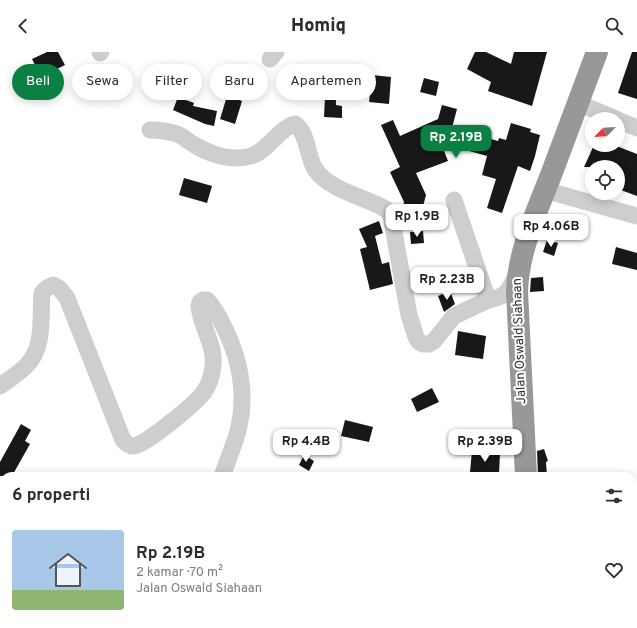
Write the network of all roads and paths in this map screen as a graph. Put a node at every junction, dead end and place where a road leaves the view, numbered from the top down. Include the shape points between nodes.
1 (597, 52) edge
2 (578, 103) junction
3 (600, 112) edge
4 (625, 123) edge
5 (637, 128) edge
6 (150, 130) dead end
7 (545, 190) junction
8 (454, 200) dead end
9 (637, 216) edge
10 (518, 271) junction
11 (488, 300) junction
12 (0, 386) edge
13 (223, 472) edge
14 (526, 472) edge

1 - 2 highway, Jalan Oswald Siahaan
2 - 3 street
2 - 7 highway, Jalan Oswald Siahaan
4 - 5 street
6 - 11 street via 178,134 193,144 233,158 252,156 295,124 301,130 315,170 326,180 387,210 391,216 409,315 419,342 429,344 434,341 454,316
7 - 9 street
7 - 10 highway, Jalan Oswald Siahaan
8 - 11 street
10 - 11 street via 508,293
10 - 14 highway, Jalan Oswald Siahaan via 517,300
12 - 13 street via 27,366 35,354 40,341 42,293 53,285 67,298 123,440 133,446 139,444 196,401 205,390 212,371 213,356 199,306 200,302 207,300 222,322 236,353 242,387 239,427

